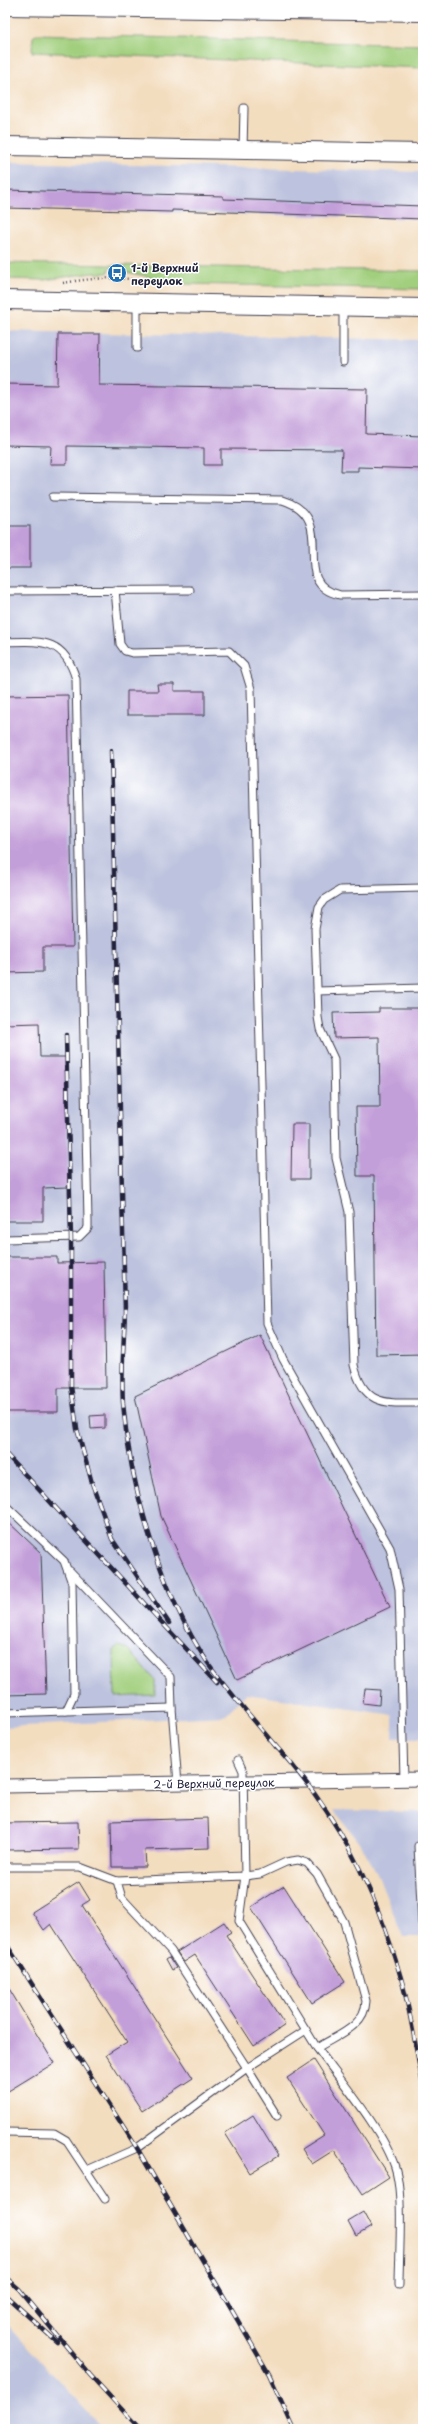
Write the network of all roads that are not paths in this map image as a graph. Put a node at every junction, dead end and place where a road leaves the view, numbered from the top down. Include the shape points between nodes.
1 (5, 6) edge
2 (423, 12) edge
3 (244, 108) dead end
4 (5, 146) edge
5 (243, 150) junction
6 (423, 153) edge
7 (5, 300) edge
8 (137, 302) junction
9 (344, 306) junction
10 (423, 308) edge
11 (137, 348) dead end
12 (343, 362) dead end
13 (54, 497) dead end
14 (115, 590) junction
15 (190, 590) dead end
16 (5, 591) edge
17 (423, 594) edge
18 (5, 642) edge
19 (423, 888) edge
20 (423, 988) edge
21 (317, 991) junction
22 (5, 1240) edge
23 (423, 1403) edge
24 (5, 1505) edge
25 (68, 1568) junction
26 (172, 1708) junction
27 (66, 1711) junction
28 (5, 1713) edge
29 (238, 1760) dead end
30 (423, 1779) edge
31 (404, 1780) junction
32 (243, 1783) junction
33 (178, 1784) junction
34 (5, 1786) edge
35 (423, 1846) edge
36 (5, 1867) edge
37 (245, 1876) junction
38 (117, 1881) junction
39 (422, 1922) edge
40 (306, 2030) junction
41 (317, 2048) junction
42 (246, 2068) junction
43 (277, 2116) dead end
44 (5, 2132) edge
45 (87, 2170) junction
46 (105, 2199) dead end
47 (399, 2285) dead end

1 - 2 main road
3 - 5 lane
4 - 5 main road
5 - 6 main road
7 - 8 main road
8 - 9 main road
8 - 11 lane
9 - 10 main road
9 - 12 lane
13 - 17 lane via 282,500 302,509 312,526 314,572 322,588 340,596
14 - 15 lane
14 - 16 lane
14 - 31 lane via 120,644 125,651 229,652 244,666 251,689 267,1323 283,1359 390,1548 399,1589
18 - 22 lane via 40,641 53,645 72,665 76,679 88,1221 84,1234 79,1237
19 - 21 lane via 340,890 324,900 319,907 316,928
20 - 21 lane
21 - 23 lane via 320,1029 334,1059 336,1158 349,1212 353,1353 357,1376 369,1395 378,1401
24 - 25 lane via 64,1561
25 - 26 lane via 171,1677
25 - 27 lane via 72,1583 74,1694
26 - 27 lane
26 - 33 lane
27 - 28 lane
29 - 32 lane via 243,1771
30 - 31 street, 2-й Верхний переулок
31 - 32 street, 2-й Верхний переулок
32 - 33 street, 2-й Верхний переулок
32 - 37 lane
33 - 34 street, 2-й Верхний переулок
35 - 39 lane via 418,1846
36 - 38 lane via 80,1867
37 - 38 lane
37 - 40 lane via 239,1921
37 - 41 lane via 260,1874 286,1862 298,1860 307,1863 317,1874 344,1922 366,2001 366,2012 360,2022
38 - 42 lane via 122,1898 171,1951
40 - 41 lane
40 - 42 lane
41 - 47 lane via 384,2143 395,2168 399,2194
42 - 43 lane
42 - 45 lane via 138,2148
44 - 45 lane via 54,2133 66,2140
45 - 46 lane

